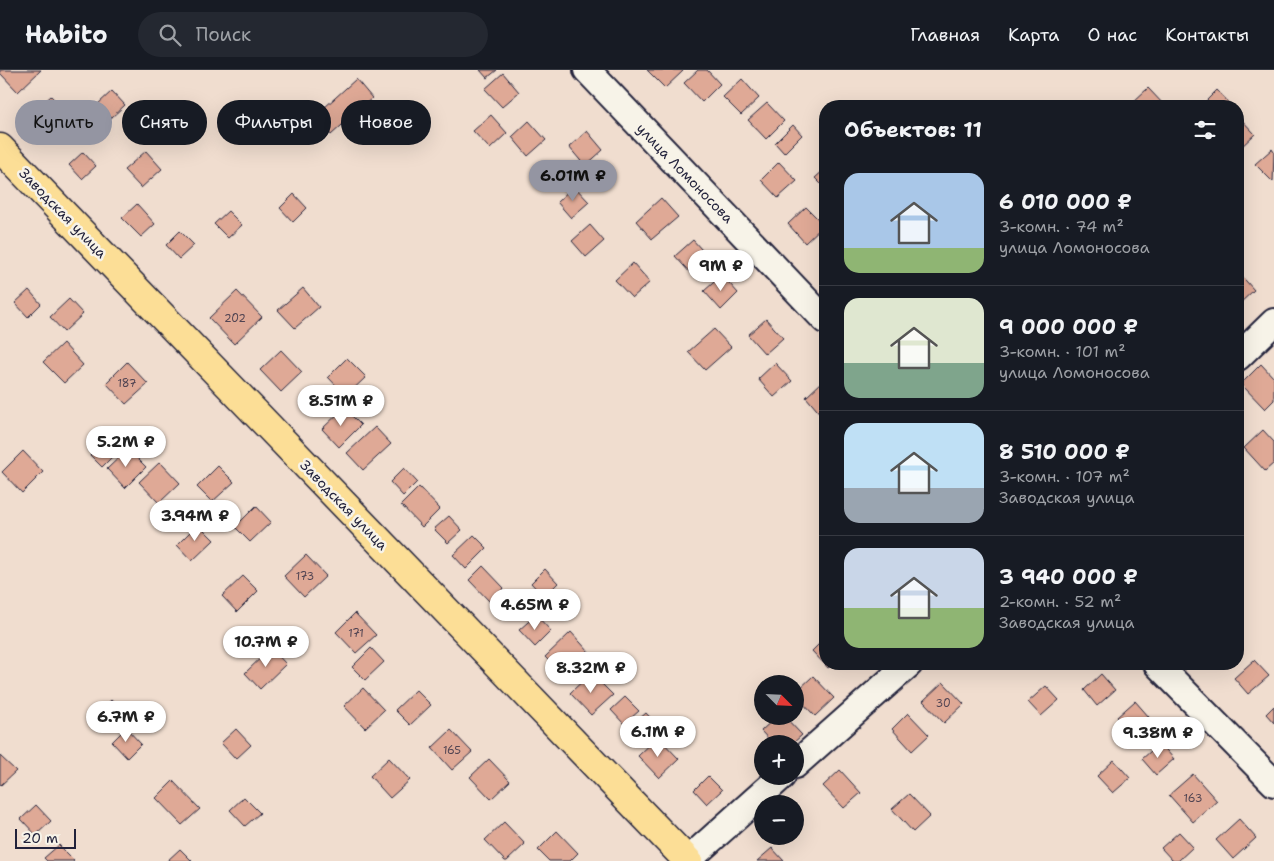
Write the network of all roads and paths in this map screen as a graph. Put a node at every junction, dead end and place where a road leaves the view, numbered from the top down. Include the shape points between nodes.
1 (586, 70) edge
2 (0, 148) edge
3 (819, 314) edge
4 (1274, 322) edge
5 (1244, 351) edge
6 (902, 670) edge
7 (1163, 670) edge
8 (804, 757) edge
9 (1274, 783) edge
10 (772, 785) edge
11 (687, 861) edge

1 - 3 street, улица Ломоносова
2 - 11 main road, Заводская улица
4 - 5 street
6 - 8 street
7 - 9 street
10 - 11 street

